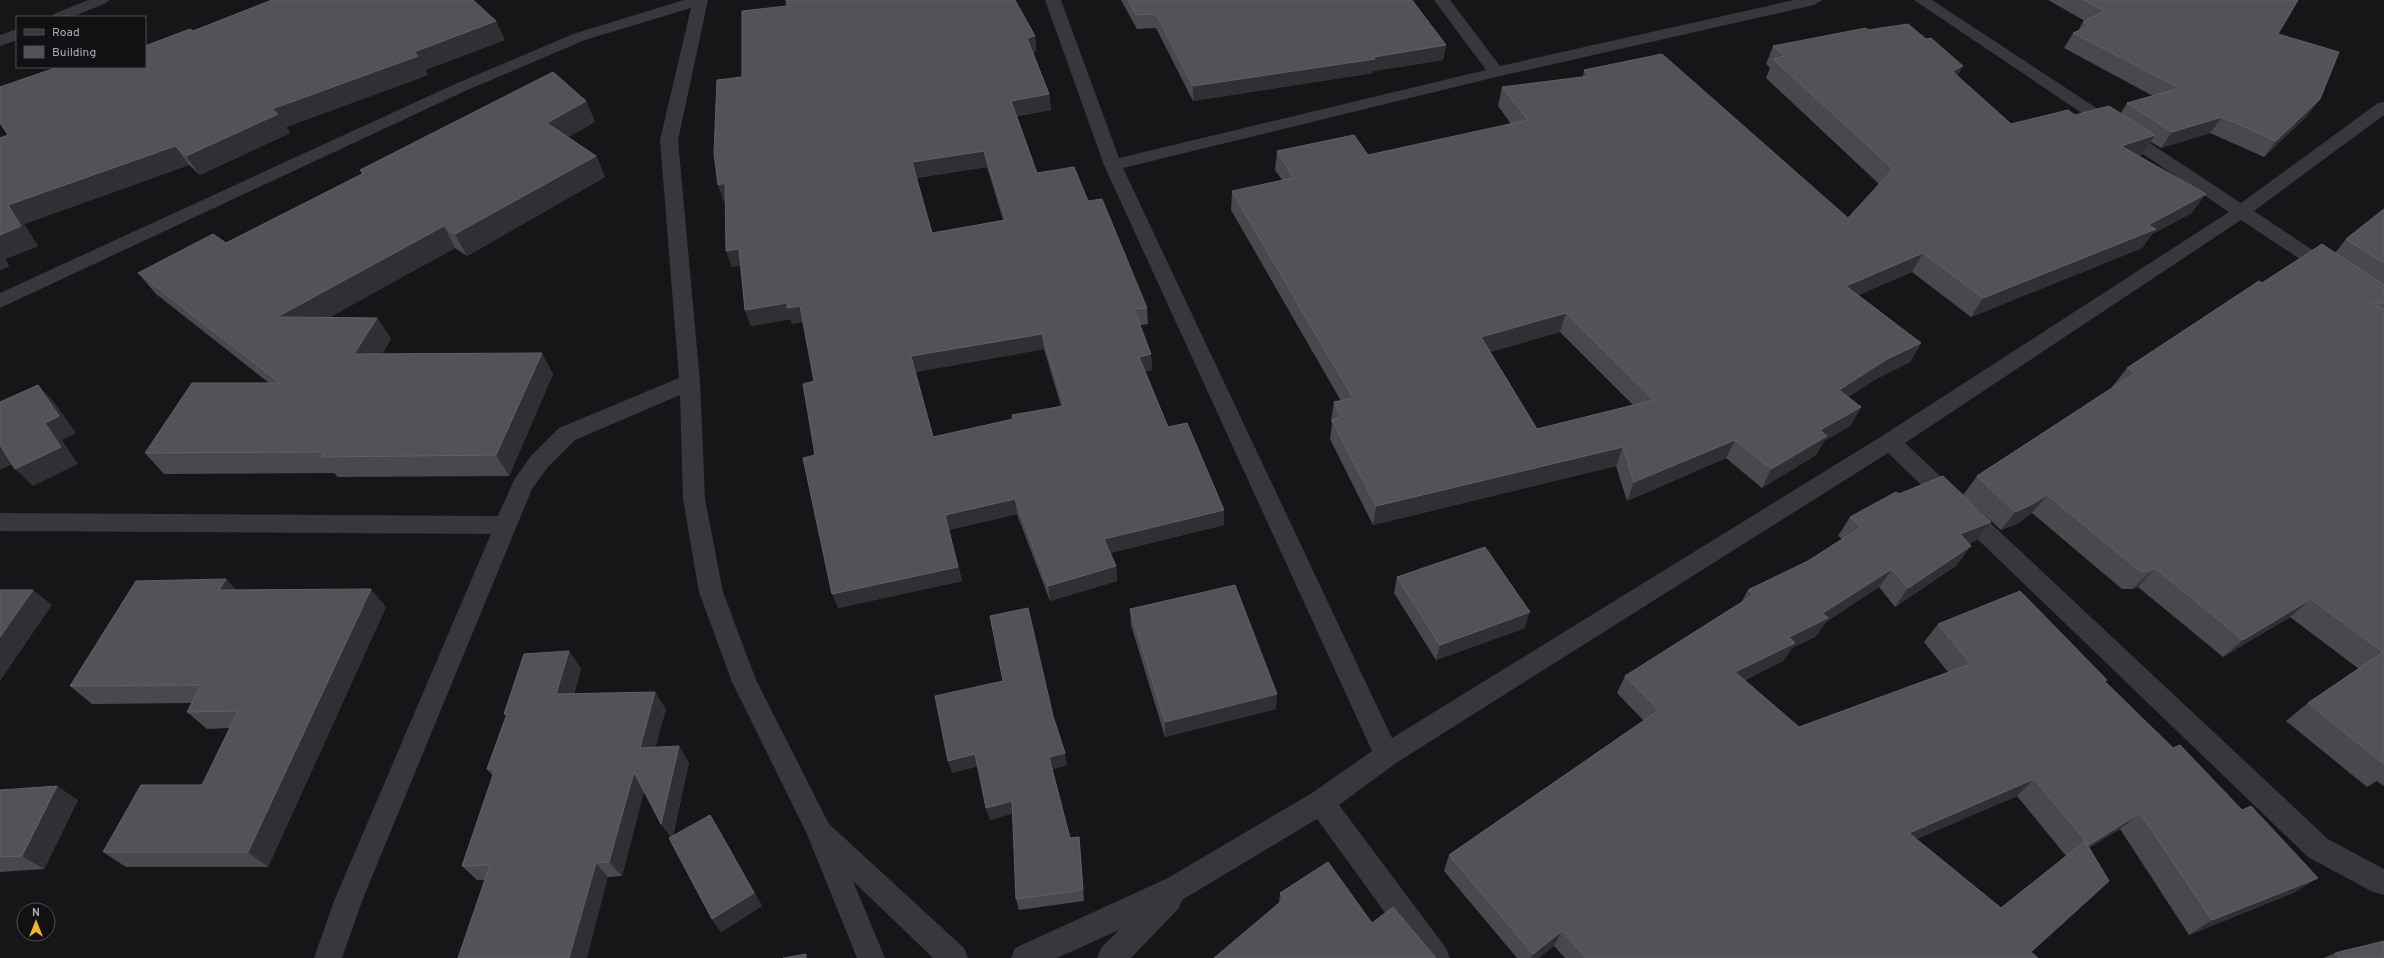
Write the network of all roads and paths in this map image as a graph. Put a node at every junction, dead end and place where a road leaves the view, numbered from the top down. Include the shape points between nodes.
1 (101, 0) edge
2 (700, 0) edge
3 (1053, 0) edge
4 (1442, 0) edge
5 (1814, 0) edge
6 (1922, 0) edge
7 (61, 16) edge
8 (16, 34) edge
9 (0, 41) edge
10 (1496, 72) junction
11 (2384, 107) edge
12 (1113, 165) junction
13 (2241, 212) junction
14 (2345, 280) edge
15 (0, 301) edge
16 (690, 382) junction
17 (1890, 442) junction
18 (0, 522) edge
19 (506, 525) junction
20 (1387, 755) junction
21 (1321, 802) junction
22 (818, 829) junction
23 (2384, 882) edge
24 (1178, 888) junction
25 (328, 958) edge
26 (871, 958) edge
27 (954, 958) edge
28 (1025, 958) edge
29 (1111, 958) edge
30 (1436, 958) edge

1 - 7 street
2 - 15 street via 580,37 459,88
2 - 16 street via 669,140
3 - 12 street
4 - 10 street
5 - 10 street
6 - 13 street
8 - 9 street
10 - 12 street
11 - 13 street
12 - 20 street
13 - 14 street
13 - 17 street
16 - 19 street via 567,434 539,462 522,486
16 - 22 street via 694,499 711,592 744,682
17 - 20 street
17 - 23 street via 2318,848
18 - 19 street
19 - 25 street via 348,901
20 - 21 street
21 - 24 street
21 - 30 street
22 - 26 street
22 - 27 street
24 - 28 street
24 - 29 street

